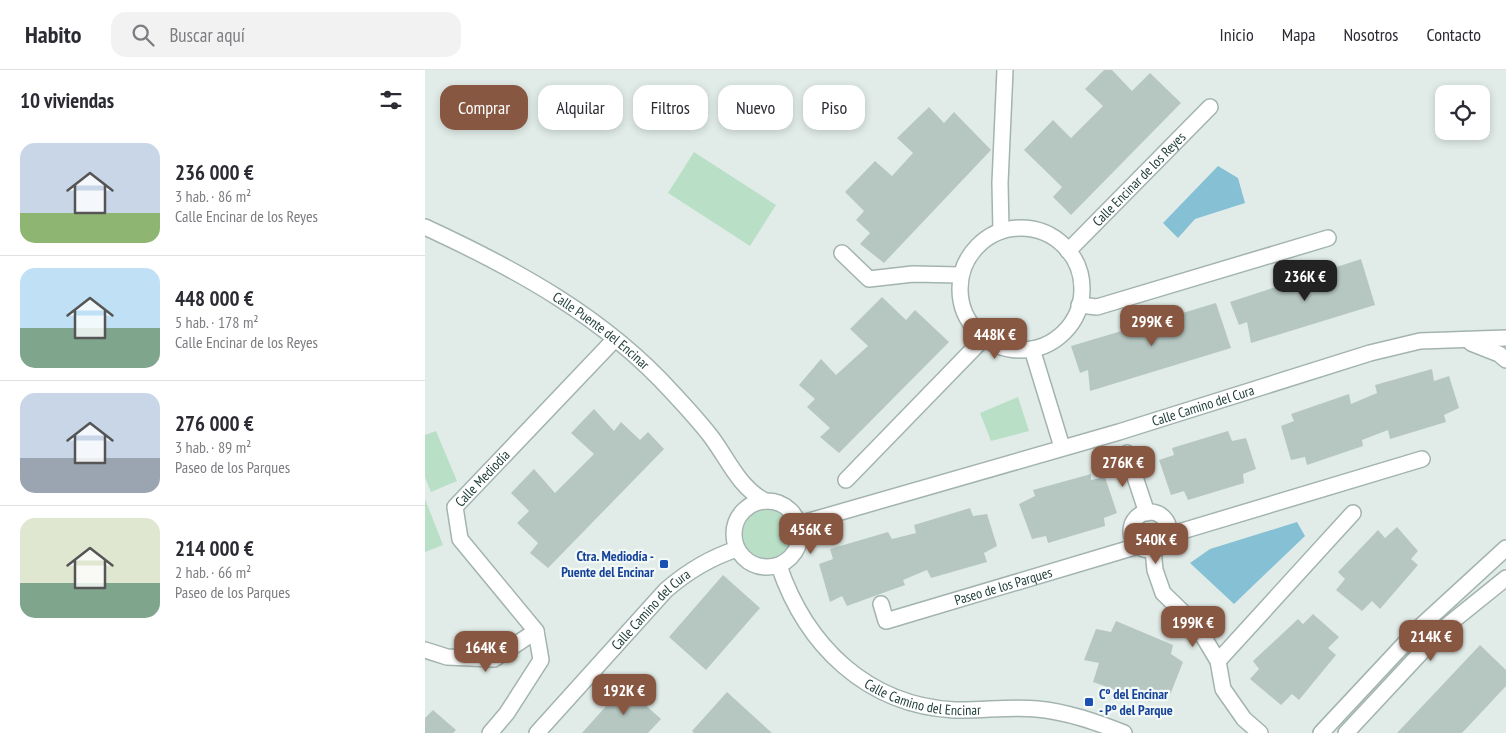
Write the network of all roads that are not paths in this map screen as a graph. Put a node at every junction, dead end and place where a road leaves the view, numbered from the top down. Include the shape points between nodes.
1 (1005, 70) edge
2 (1210, 107) dead end
3 (425, 226) edge
4 (1001, 231) junction
5 (1328, 238) dead end
6 (1068, 251) junction
7 (842, 253) dead end
8 (961, 275) junction
9 (1079, 305) junction
10 (985, 338) junction
11 (1506, 338) edge
12 (615, 339) junction
13 (1465, 341) junction
14 (1032, 349) junction
15 (1506, 360) edge
16 (1062, 447) junction
17 (1127, 453) dead end
18 (1422, 459) dead end
19 (846, 480) dead end
20 (740, 481) junction
21 (765, 501) junction
22 (744, 510) junction
23 (1147, 513) junction
24 (1353, 513) dead end
25 (799, 524) junction
26 (1169, 535) junction
27 (1145, 548) junction
28 (1506, 548) edge
29 (737, 549) junction
30 (779, 566) junction
31 (1506, 578) edge
32 (881, 604) dead end
33 (536, 631) junction
34 (425, 650) edge
35 (1218, 661) junction
36 (490, 733) edge
37 (537, 733) edge
38 (1124, 733) edge
39 (1260, 733) edge
40 (1321, 733) edge
41 (1346, 733) edge

1 - 4 street
2 - 6 street, Calle Encinar de los Reyes
3 - 12 street, Calle Puente del Encinar via 534,281
4 - 6 street via 1021,228 1042,232 1059,241
4 - 8 street via 983,241 969,256
5 - 9 street via 1097,307
6 - 9 street via 1080,274 1082,294
7 - 8 street via 869,279 913,274
8 - 10 street via 960,295 965,315
9 - 14 street via 1066,330 1051,342
10 - 14 street via 1012,350
10 - 19 street
11 - 13 street, Calle Camino del Cura
12 - 20 street, Calle Puente del Encinar via 672,392 712,438
12 - 33 street, Calle Mediodía via 455,507 460,539
13 - 15 street, Calle Camino del Cura via 1499,354
13 - 16 street, Calle Camino del Cura via 1421,341 1370,353
14 - 16 street
16 - 25 street, Calle Camino del Cura
17 - 23 street
18 - 26 street
20 - 21 street, Calle Puente del Encinar via 753,495
20 - 22 street, Calle Puente del Encinar via 745,497
21 - 22 street
21 - 25 street via 780,503
22 - 29 street via 736,522 734,536
23 - 26 street via 1161,516 1166,521
23 - 27 street via 1135,520 1132,526 1134,540
24 - 35 street
25 - 30 street via 801,536 797,549
26 - 27 street via 1166,542
27 - 32 street, Paseo de los Parques via 886,621
27 - 35 street via 1163,593 1197,626
28 - 40 street via 1421,626
29 - 30 street via 755,566
29 - 37 street, Calle Camino del Cura via 711,558 666,590
30 - 38 street, Calle Camino del Encinar via 789,594 821,643 844,668 875,689 913,704 953,710 1036,709 1084,717
31 - 41 street via 1444,628
33 - 34 street via 494,659 447,657
33 - 36 street, Calle Mediodía via 541,660
35 - 39 street via 1223,689 1244,719

